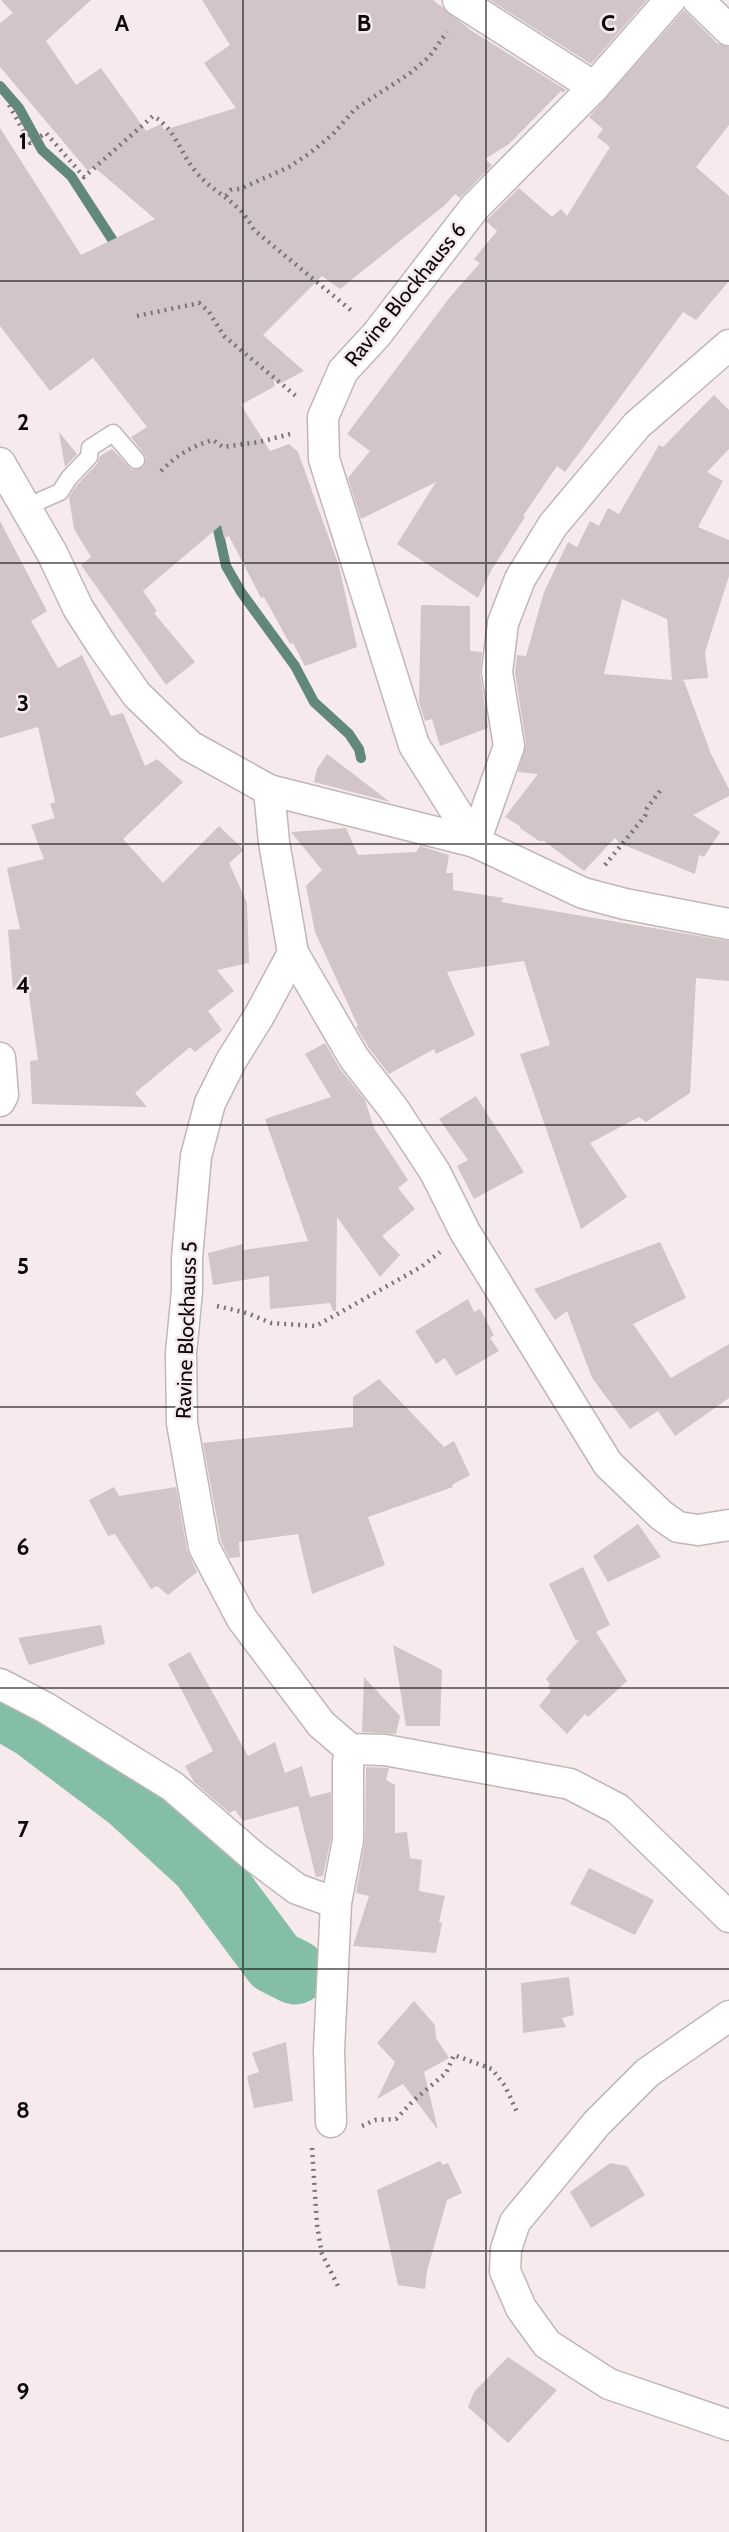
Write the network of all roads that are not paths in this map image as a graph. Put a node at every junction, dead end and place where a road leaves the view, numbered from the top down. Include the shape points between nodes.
1 (670, 0) edge
2 (698, 0) edge
3 (462, 3) edge
4 (729, 30) edge
5 (594, 88) junction
6 (729, 345) edge
7 (136, 460) dead end
8 (0, 463) edge
9 (26, 508) junction
10 (269, 790) junction
11 (475, 842) junction
12 (729, 923) edge
13 (293, 953) junction
14 (0, 1058) edge
15 (0, 1101) edge
16 (729, 1525) edge
17 (0, 1684) edge
18 (350, 1749) junction
19 (336, 1903) junction
20 (728, 1914) edge
21 (729, 2016) edge
22 (331, 2122) road end
23 (729, 2425) edge

1 - 5 street, Ravine Blockhauss 6
2 - 4 street
3 - 5 street
5 - 11 street, Ravine Blockhauss 6 via 475,207 343,371 322,425 324,459 345,533 414,745
6 - 11 street via 637,425 553,525 520,579 503,623 497,672 509,746
7 - 9 lane via 113,433 90,448 89,457 60,492
8 - 9 street
9 - 10 street via 78,608 137,695 190,746
10 - 11 street
10 - 13 street
11 - 12 street via 583,893
13 - 16 street via 354,1058 435,1172 466,1232 608,1464 678,1527 698,1530
13 - 18 street, Ravine Blockhauss 5 via 210,1103 196,1156 181,1353 182,1423 204,1546 242,1619 321,1724
14 - 15 street
17 - 19 street via 172,1786 297,1889
18 - 19 street via 348,1840
18 - 20 street via 385,1750 570,1784 618,1809
19 - 22 street via 328,2050
21 - 23 street via 648,2073 597,2123 515,2221 505,2271 521,2308 547,2344 609,2384

